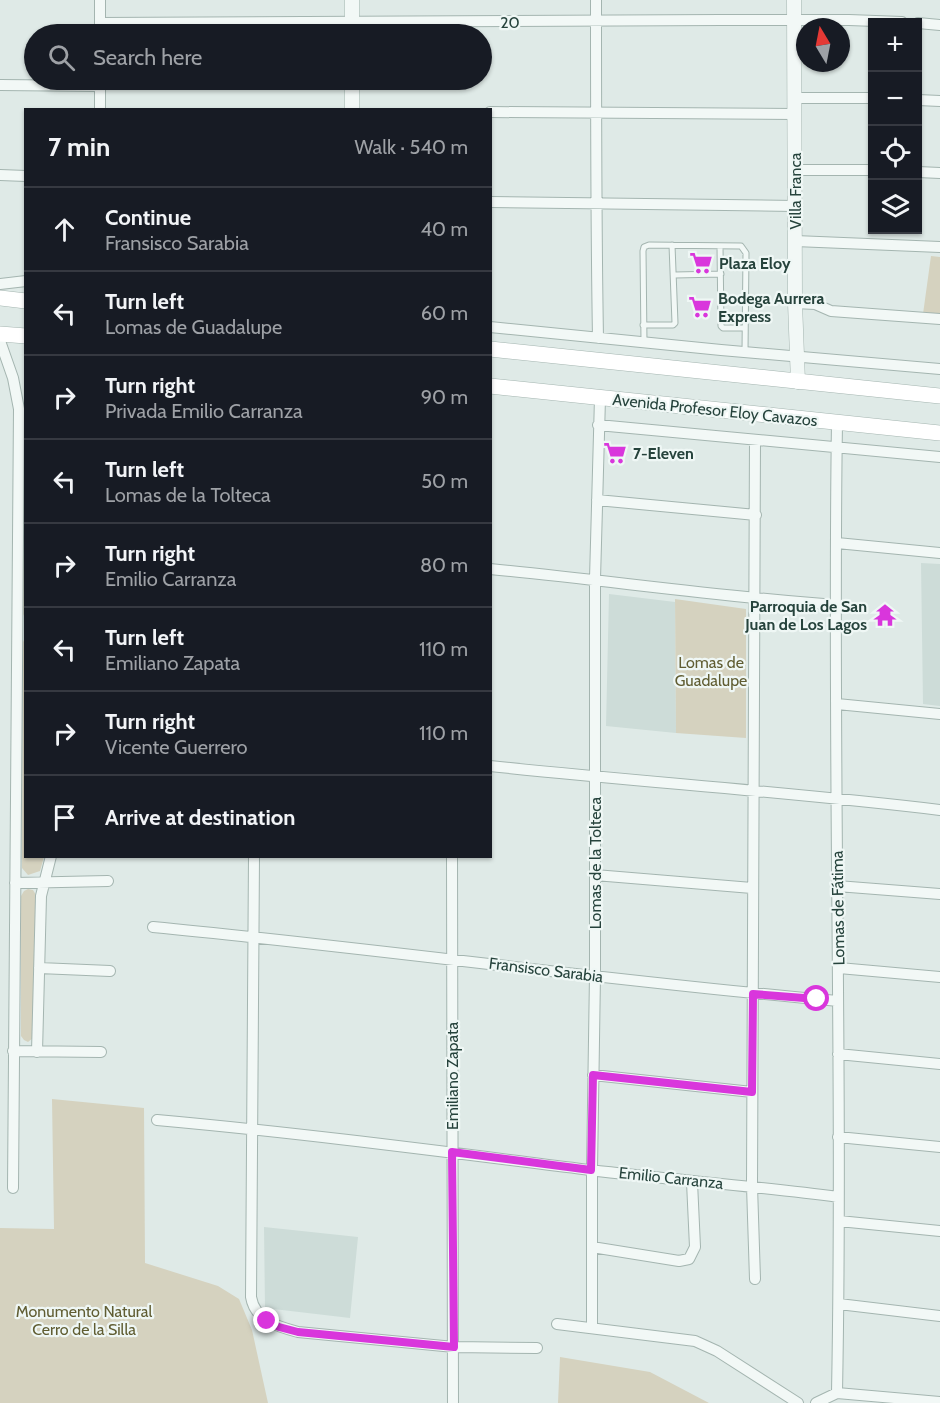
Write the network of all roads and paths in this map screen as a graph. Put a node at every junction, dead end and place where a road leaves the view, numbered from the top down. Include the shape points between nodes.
1 (100, 0) edge
2 (352, 0) edge
3 (596, 0) edge
4 (794, 0) edge
5 (794, 21) junction
6 (596, 22) junction
7 (868, 22) edge
8 (922, 23) edge
9 (100, 24) edge
10 (352, 24) edge
11 (492, 25) edge
12 (940, 25) edge
13 (0, 85) edge
14 (24, 85) edge
15 (100, 90) edge
16 (352, 90) edge
17 (795, 98) junction
18 (868, 98) edge
19 (922, 100) edge
20 (940, 101) edge
21 (100, 108) edge
22 (352, 108) edge
23 (492, 112) edge
24 (597, 114) junction
25 (795, 114) junction
26 (795, 170) junction
27 (868, 170) edge
28 (922, 172) edge
29 (940, 173) edge
30 (0, 175) edge
31 (24, 176) edge
32 (492, 202) edge
33 (595, 202) junction
34 (795, 206) junction
35 (795, 241) junction
36 (672, 245) junction
37 (720, 246) junction
38 (940, 247) edge
39 (721, 274) junction
40 (675, 275) junction
41 (24, 281) edge
42 (0, 284) edge
43 (0, 298) edge
44 (24, 301) edge
45 (795, 303) junction
46 (940, 319) edge
47 (643, 325) junction
48 (492, 327) edge
49 (744, 328) junction
50 (0, 334) edge
51 (24, 336) edge
52 (598, 338) junction
53 (0, 341) edge
54 (644, 343) junction
55 (492, 349) edge
56 (745, 352) junction
57 (797, 357) junction
58 (940, 369) edge
59 (798, 382) junction
60 (492, 386) edge
61 (940, 396) edge
62 (600, 398) junction
63 (837, 423) junction
64 (598, 425) junction
65 (940, 433) edge
66 (756, 440) junction
67 (837, 449) junction
68 (940, 457) edge
69 (597, 500) junction
70 (756, 515) junction
71 (837, 543) junction
72 (940, 553) edge
73 (492, 569) edge
74 (595, 579) junction
75 (754, 599) junction
76 (837, 604) junction
77 (21, 628) edge
78 (837, 704) junction
79 (940, 714) edge
80 (492, 766) edge
81 (595, 777) junction
82 (753, 792) junction
83 (836, 798) junction
84 (940, 810) edge
85 (50, 858) edge
86 (254, 858) edge
87 (452, 858) edge
88 (595, 875) junction
89 (108, 881) dead end
90 (15, 883) junction
91 (44, 884) junction
92 (837, 886) junction
93 (752, 888) junction
94 (940, 894) edge
95 (153, 927) dead end
96 (254, 937) junction
97 (453, 959) junction
98 (39, 968) junction
99 (838, 968) junction
100 (110, 970) dead end
101 (595, 975) junction
102 (940, 977) edge
103 (753, 994) junction
104 (838, 1001) junction
105 (14, 1051) junction
106 (37, 1052) junction
107 (101, 1052) dead end
108 (838, 1054) junction
109 (940, 1064) edge
110 (593, 1075) junction
111 (752, 1092) junction
112 (157, 1120) dead end
113 (254, 1129) junction
114 (838, 1137) junction
115 (940, 1147) edge
116 (452, 1152) junction
117 (591, 1170) junction
118 (692, 1182) junction
119 (752, 1186) junction
120 (13, 1188) dead end
121 (838, 1197) junction
122 (839, 1221) junction
123 (940, 1231) edge
124 (592, 1247) junction
125 (755, 1279) dead end
126 (839, 1304) junction
127 (940, 1316) edge
128 (557, 1324) dead end
129 (592, 1328) junction
130 (454, 1347) junction
131 (537, 1348) dead end
132 (837, 1393) junction
133 (940, 1402) edge
134 (453, 1403) edge
135 (798, 1403) edge
136 (816, 1403) edge

1 - 9 street
2 - 10 street
3 - 6 street
4 - 5 street, Villa Franca
5 - 6 street, 20
5 - 7 street, 20
5 - 17 street, Villa Franca
6 - 11 street, 20
6 - 24 street
8 - 12 street
13 - 14 street
15 - 21 street
16 - 22 street
17 - 18 street
17 - 25 street, Villa Franca
19 - 20 street
23 - 24 street
24 - 25 street
24 - 33 street
25 - 26 street, Villa Franca
26 - 27 street
26 - 34 street, Villa Franca
28 - 29 street
30 - 31 street
32 - 33 street
33 - 34 street
33 - 52 street
34 - 35 street, Villa Franca
35 - 38 street
35 - 45 street, Villa Franca
36 - 37 lane
36 - 40 lane
36 - 47 lane via 643,248
37 - 39 lane
37 - 49 lane via 741,246 745,250
39 - 40 lane
39 - 49 lane via 722,327
40 - 47 lane via 674,324
41 - 42 street
43 - 44 main road
45 - 46 street via 815,304 831,311
45 - 57 street, Villa Franca
47 - 54 lane
48 - 52 street
49 - 56 lane
50 - 51 main road
52 - 54 street
53 - 77 street via 19,405
54 - 56 street
55 - 59 main road
56 - 57 street
57 - 58 street
57 - 59 street, Villa Franca
59 - 61 main road
60 - 62 main road, Avenida Profesor Eloy Cavazos
62 - 63 main road, Avenida Profesor Eloy Cavazos
62 - 64 street, Lomas de la Tolteca
63 - 65 main road, Avenida Profesor Eloy Cavazos
63 - 67 street, Lomas de Fátima
64 - 66 street
64 - 69 street, Lomas de la Tolteca
66 - 67 street
66 - 70 street
67 - 68 street
67 - 71 street, Lomas de Fátima
69 - 70 street
69 - 74 street, Lomas de la Tolteca
70 - 75 street
71 - 72 street
71 - 76 street, Lomas de Fátima
73 - 74 street
74 - 75 street
74 - 81 street, Lomas de la Tolteca
75 - 76 street
75 - 82 street
76 - 78 street, Lomas de Fátima
77 - 90 street
78 - 79 street
78 - 83 street, Lomas de Fátima
80 - 81 street
81 - 82 street
81 - 88 street, Lomas de la Tolteca
82 - 83 street
82 - 93 street
83 - 84 street
83 - 92 street, Lomas de Fátima
85 - 91 street
86 - 96 street
87 - 97 street, Emiliano Zapata
88 - 93 street
88 - 101 street, Lomas de la Tolteca
89 - 91 street
90 - 91 street
90 - 105 street
91 - 98 street
92 - 94 street
92 - 99 street, Lomas de Fátima
93 - 103 street
95 - 96 street, Fransisco Sarabia
96 - 97 street, Fransisco Sarabia
96 - 113 street
97 - 101 street, Fransisco Sarabia
97 - 116 street, Emiliano Zapata
98 - 100 street
98 - 106 street
99 - 102 street
99 - 104 street, Lomas de Fátima
101 - 103 street, Fransisco Sarabia
101 - 110 street, Lomas de la Tolteca
103 - 104 street, Fransisco Sarabia
103 - 111 street
104 - 108 street, Lomas de Fátima
105 - 106 street
105 - 120 street
106 - 107 street
108 - 109 street
108 - 114 street, Lomas de Fátima
110 - 111 street
110 - 117 street, Lomas de la Tolteca
111 - 119 street
112 - 113 street, Emilio Carranza
113 - 116 street, Emilio Carranza
113 - 130 street via 251,1289 253,1305 267,1321 298,1332
114 - 115 street
114 - 121 street, Lomas de Fátima
116 - 117 street, Emilio Carranza
116 - 130 street, Emiliano Zapata
117 - 118 street, Emilio Carranza
117 - 124 street, Lomas de la Tolteca
118 - 119 street, Emilio Carranza
118 - 124 street via 695,1247 689,1259 679,1261
119 - 121 street, Emilio Carranza
119 - 125 street
121 - 122 street, Lomas de Fátima
122 - 123 street
122 - 126 street, Lomas de Fátima
124 - 129 street, Lomas de la Tolteca
126 - 127 street
126 - 132 street, Lomas de Fátima
128 - 129 street
129 - 135 street via 701,1343
130 - 131 street
130 - 134 street, Emiliano Zapata
132 - 133 street
132 - 136 street

